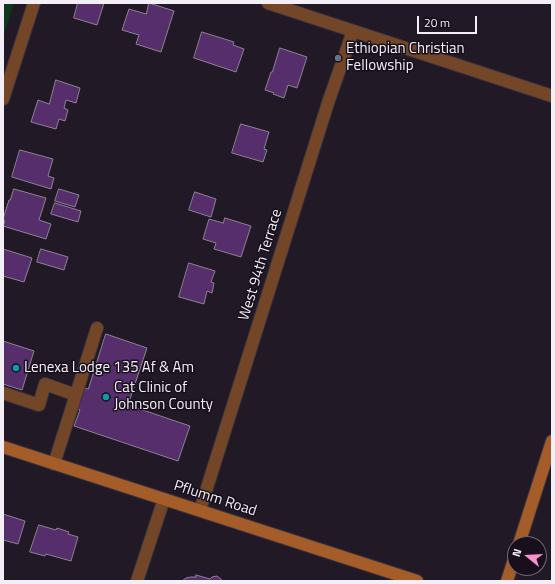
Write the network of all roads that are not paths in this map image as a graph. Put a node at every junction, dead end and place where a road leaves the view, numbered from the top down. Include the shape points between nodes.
1 (34, 3) edge
2 (268, 3) edge
3 (353, 30) junction
4 (552, 96) edge
5 (3, 99) edge
6 (97, 328) dead end
7 (3, 394) edge
8 (76, 394) junction
9 (552, 441) edge
10 (3, 447) edge
11 (54, 464) junction
12 (164, 499) junction
13 (200, 510) junction
14 (522, 536) edge
15 (137, 581) edge
16 (417, 581) edge

1 - 5 street
2 - 3 street
3 - 4 street
3 - 13 street, West 94th Terrace
6 - 8 street
7 - 8 street via 39,405 46,384
8 - 11 street
9 - 14 main road
10 - 11 main road, Pflumm Road
11 - 12 main road, Pflumm Road
12 - 13 main road, Pflumm Road
12 - 15 street
13 - 16 main road, Pflumm Road

